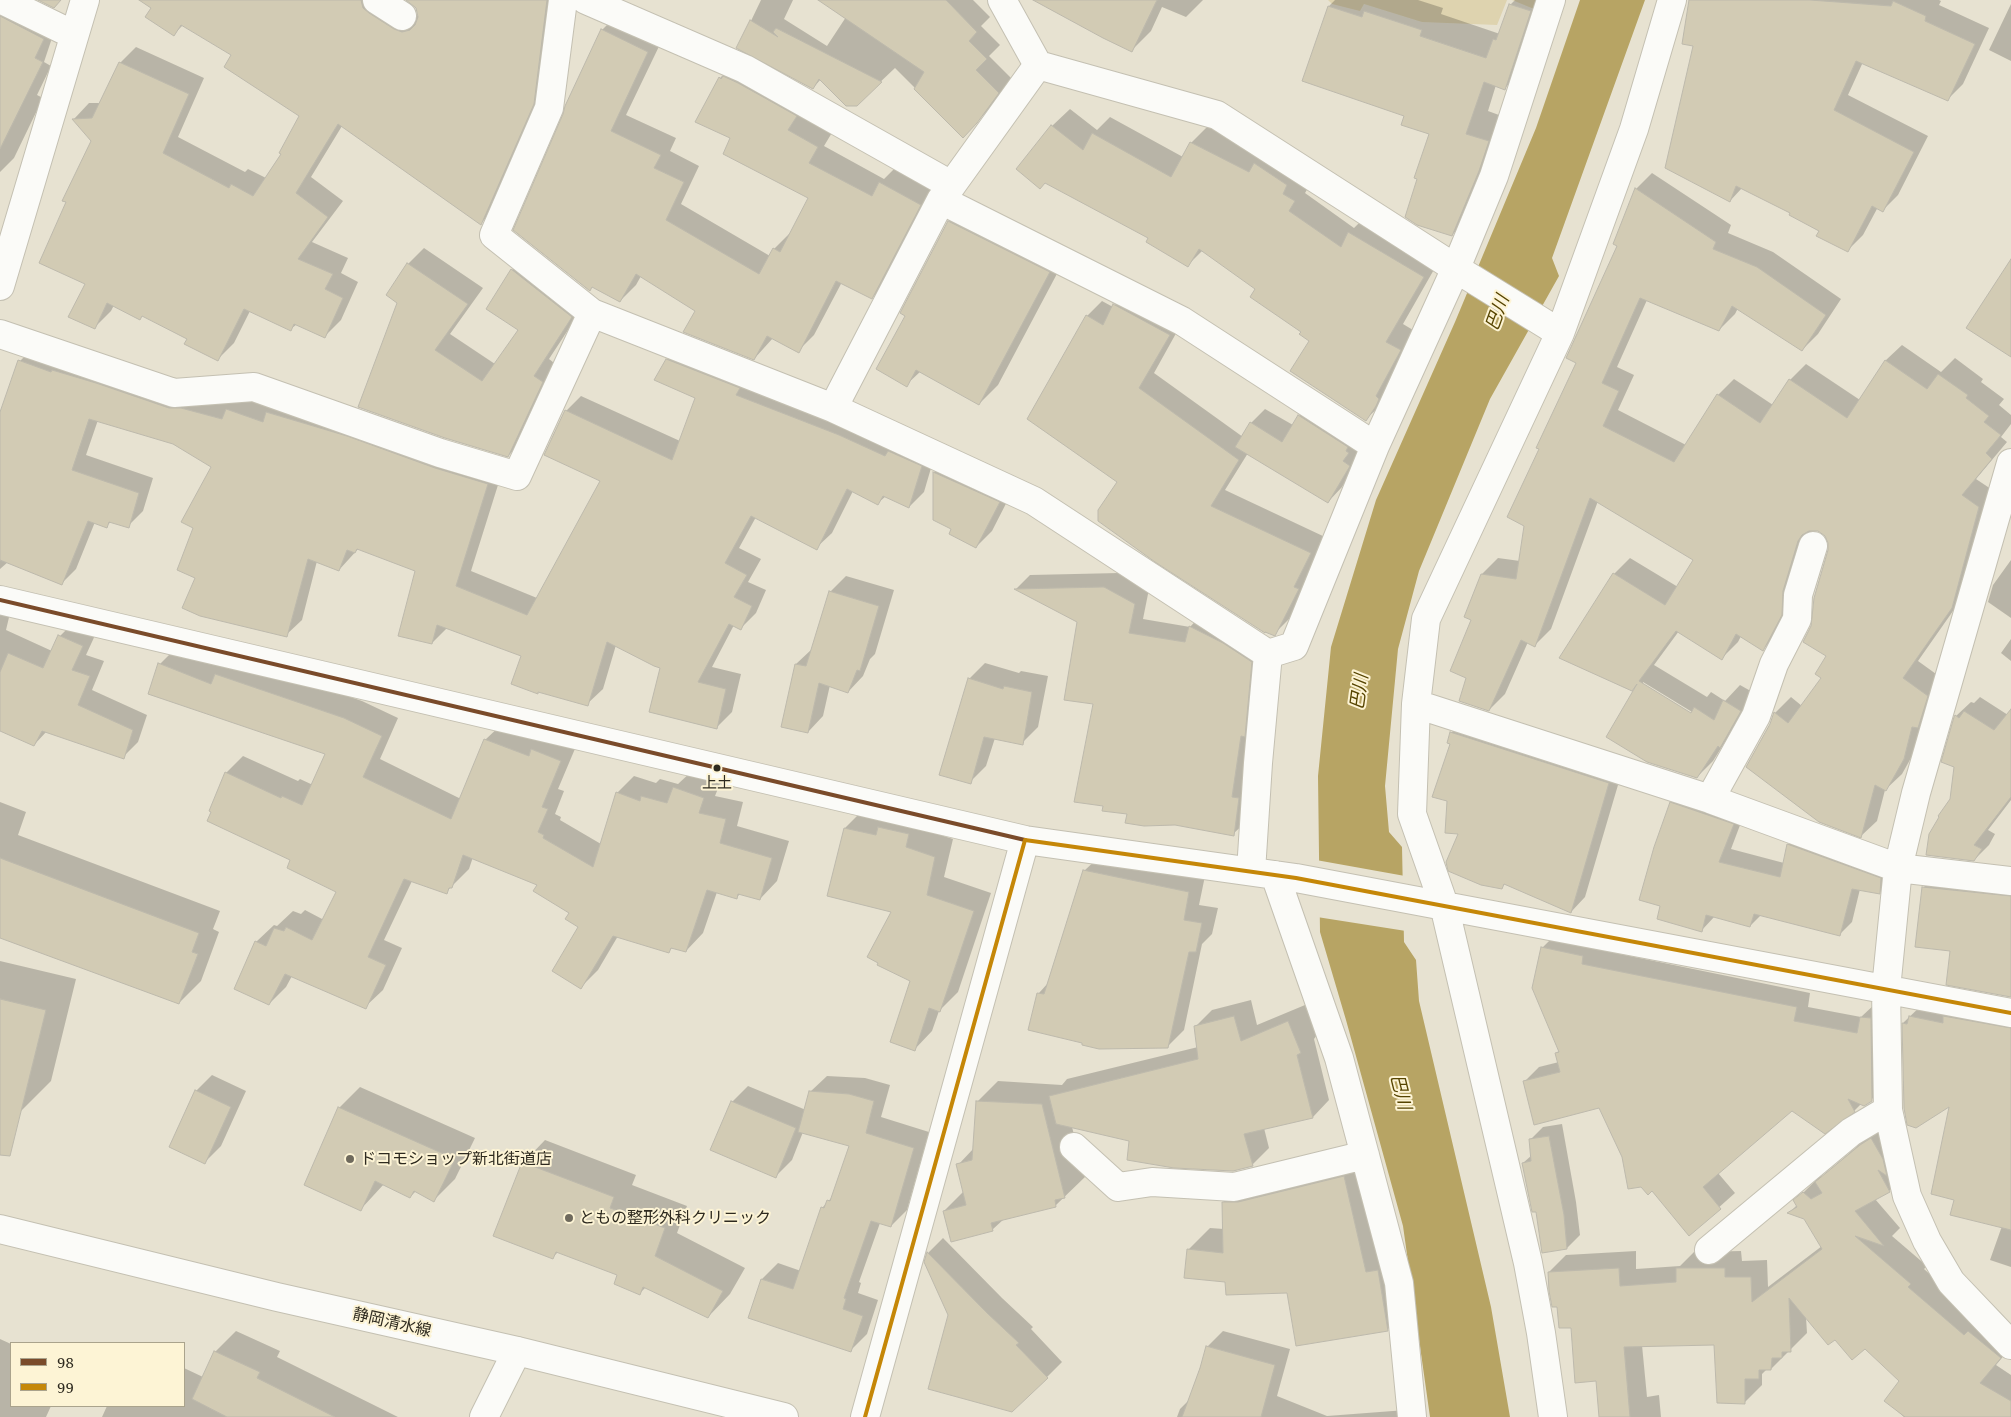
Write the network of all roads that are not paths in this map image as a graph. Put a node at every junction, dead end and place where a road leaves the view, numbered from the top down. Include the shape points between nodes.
1 (2, 0) edge
2 (86, 0) edge
3 (377, 0) edge
4 (563, 0) edge
5 (586, 0) edge
6 (1002, 0) edge
7 (1551, 0) edge
8 (1672, 0) edge
9 (616, 6) edge
10 (402, 16) dead end
11 (74, 35) junction
12 (1038, 65) junction
13 (946, 193) junction
14 (1460, 271) junction
15 (0, 286) edge
16 (592, 313) junction
17 (1555, 330) junction
18 (0, 334) edge
19 (833, 408) junction
20 (1375, 446) junction
21 (2011, 463) edge
22 (1813, 546) dead end
23 (0, 600) edge
24 (1268, 654) junction
25 (1416, 704) junction
26 (1710, 799) junction
27 (1025, 840) junction
28 (1898, 868) junction
29 (1274, 875) junction
30 (2011, 881) edge
31 (1435, 904) junction
32 (1886, 989) junction
33 (2011, 1013) edge
34 (1888, 1110) junction
35 (1074, 1148) dead end
36 (1365, 1155) junction
37 (0, 1229) edge
38 (1709, 1250) dead end
39 (2011, 1345) edge
40 (517, 1352) junction
41 (484, 1417) edge
42 (784, 1417) edge
43 (865, 1417) edge
44 (1412, 1417) edge
45 (1553, 1417) edge

1 - 11 street
2 - 11 street
3 - 10 street
4 - 16 street via 549,108 494,236
5 - 9 street
6 - 12 street
7 - 14 street
8 - 17 street via 1634,129
9 - 13 street via 745,69
11 - 15 street
12 - 13 street
12 - 14 street via 1217,115
13 - 19 street
13 - 20 street via 1182,321
14 - 17 street
14 - 20 street
16 - 18 street via 517,476 440,454 254,387 174,393
16 - 19 street
17 - 25 street via 1426,620
19 - 24 street via 1034,501
20 - 24 street via 1294,646
21 - 28 street via 1916,793
22 - 26 street via 1798,595 1797,619 1774,664 1756,716
23 - 27 street
24 - 29 street via 1258,763
25 - 26 street
25 - 31 street via 1412,814
26 - 28 street
27 - 29 street
27 - 43 street
28 - 30 street
28 - 32 street
29 - 31 street
29 - 36 street via 1339,1058
31 - 32 street
31 - 45 street via 1528,1263
32 - 33 street
32 - 34 street
34 - 38 street via 1851,1132
34 - 39 street via 1907,1196 1927,1241 1952,1282
35 - 36 street via 1118,1187 1152,1182 1234,1187
36 - 44 street via 1399,1282
37 - 40 street, 静岡清水線
40 - 41 street
40 - 42 street, 静岡清水線

